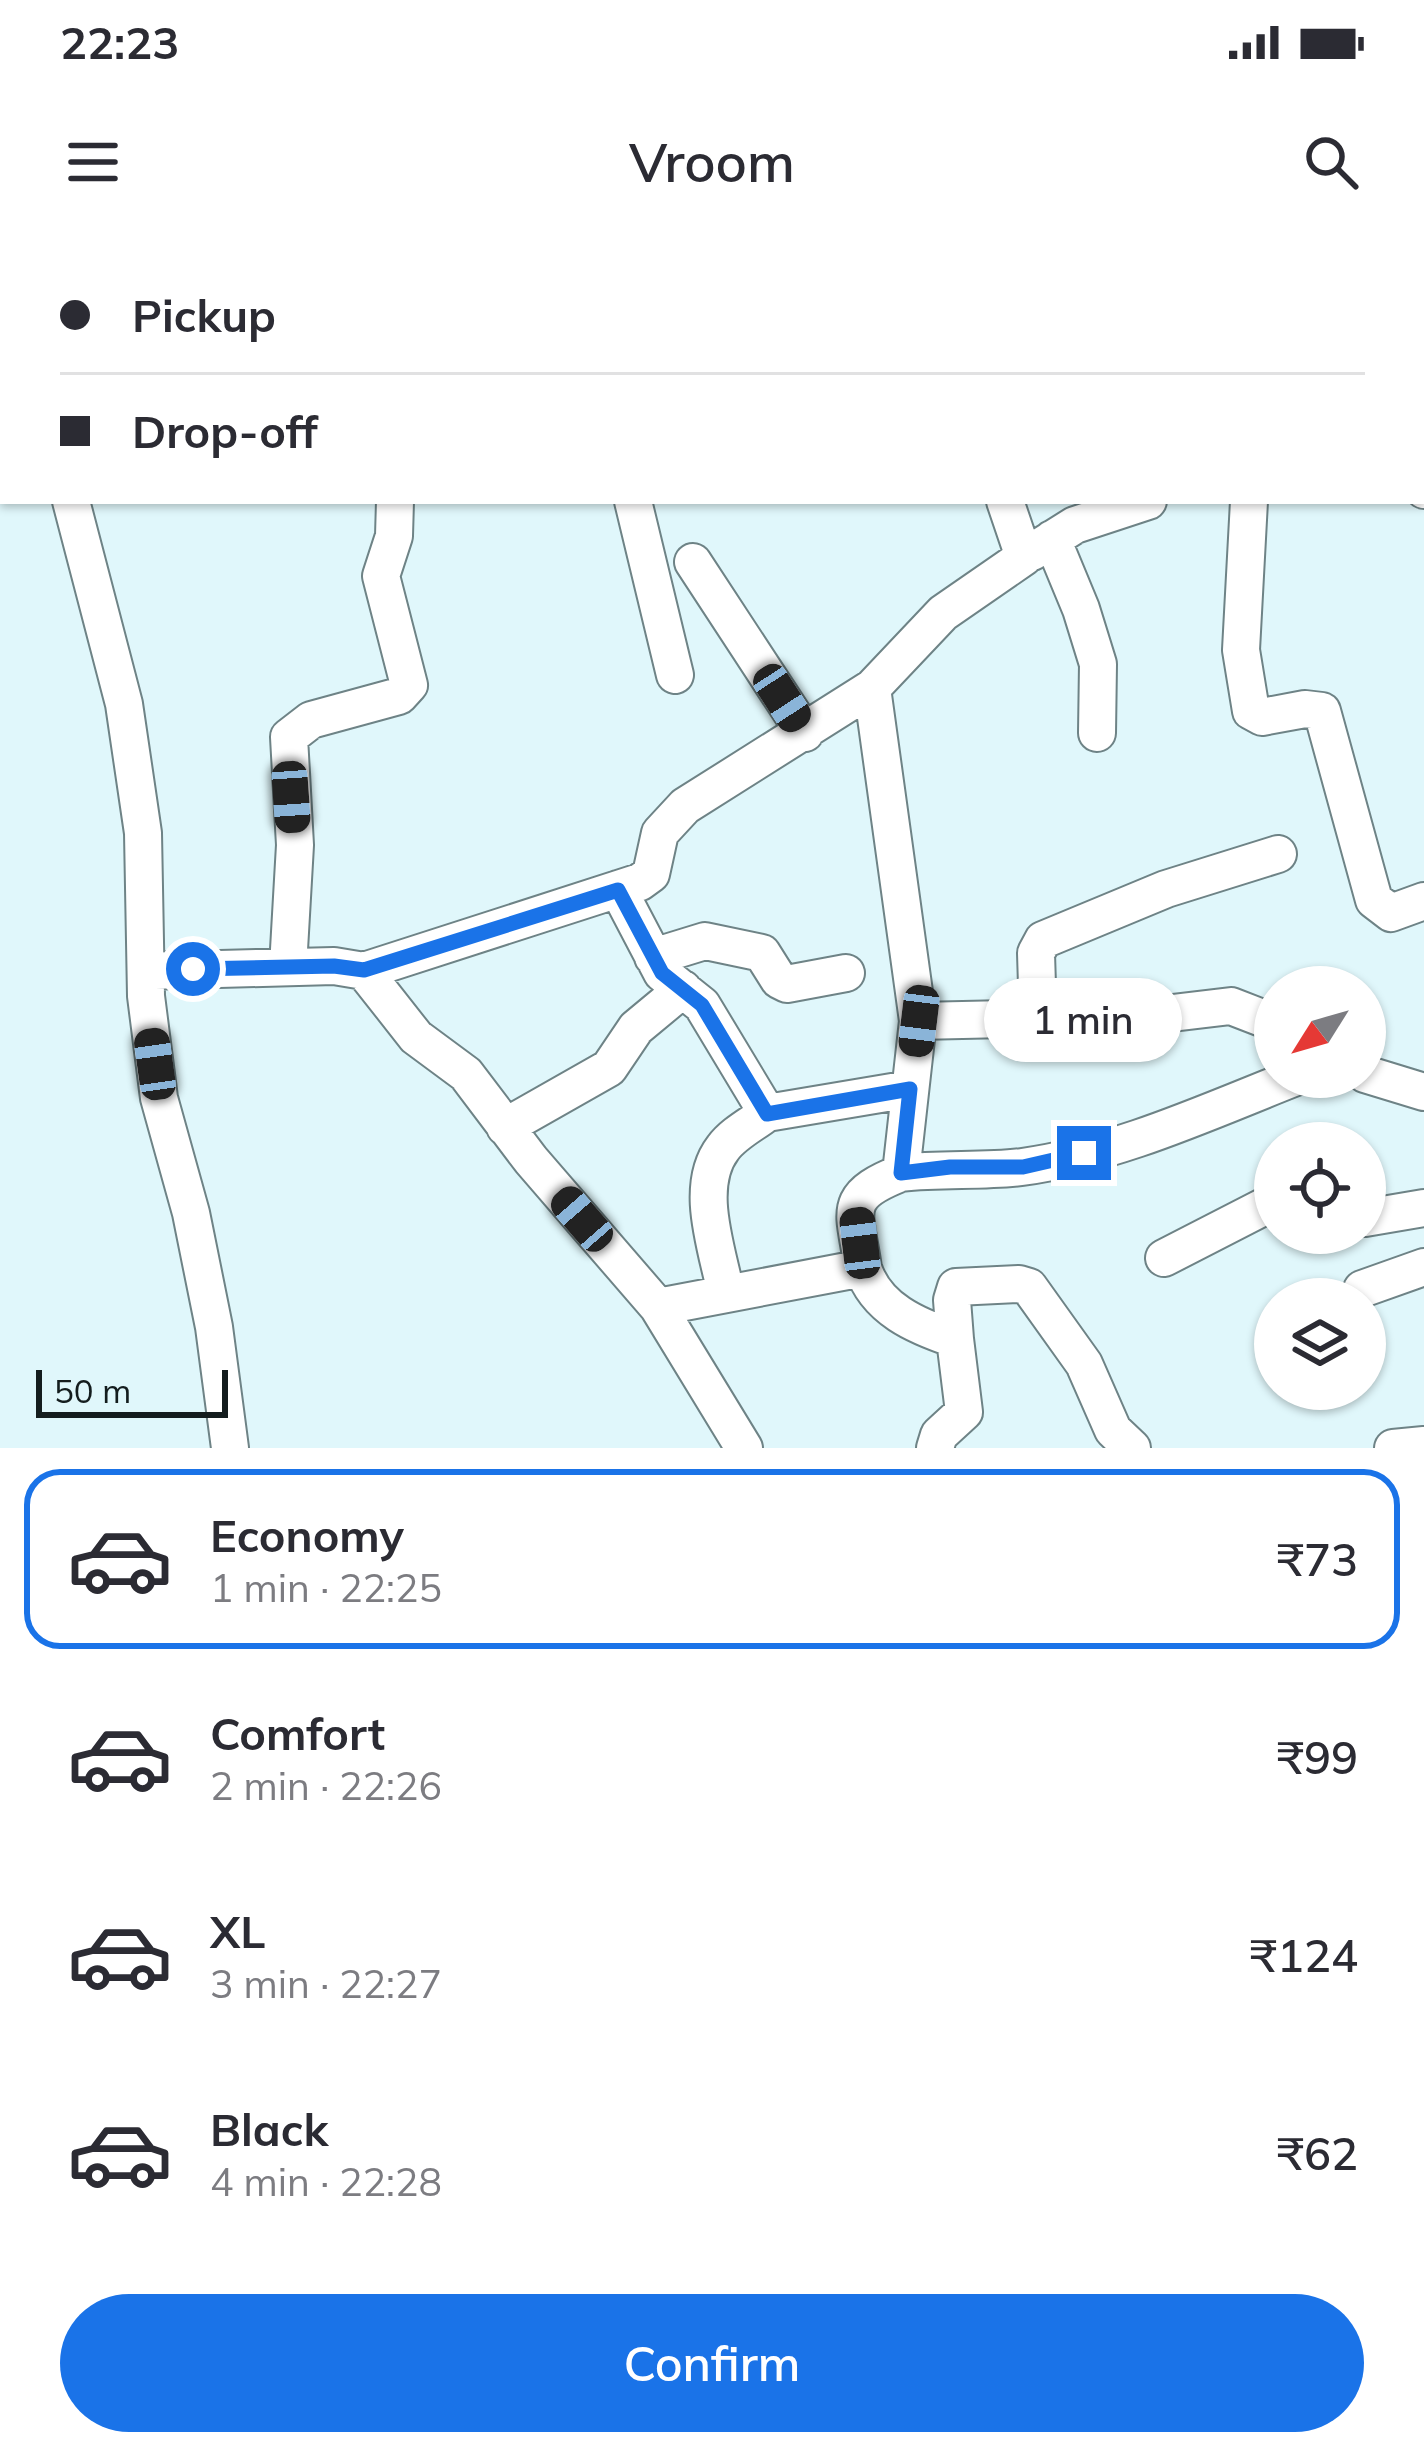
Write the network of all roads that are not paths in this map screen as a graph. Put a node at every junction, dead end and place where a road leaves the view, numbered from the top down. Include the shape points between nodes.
1 (72, 504) edge
2 (394, 504) edge
3 (634, 504) edge
4 (1007, 504) edge
5 (1139, 504) edge
6 (1249, 504) edge
7 (1038, 548) junction
8 (693, 562) dead end
9 (676, 675) dead end
10 (872, 688) junction
11 (805, 733) junction
12 (1097, 733) dead end
13 (1278, 854) dead end
14 (618, 890) junction
15 (1424, 902) edge
16 (653, 957) junction
17 (288, 967) junction
18 (146, 970) junction
19 (364, 970) junction
20 (846, 973) dead end
21 (682, 989) junction
22 (1254, 1015) edge
23 (1038, 1018) junction
24 (919, 1021) junction
25 (1386, 1082) edge
26 (910, 1089) junction
27 (1254, 1094) edge
28 (1423, 1095) edge
29 (767, 1114) junction
30 (506, 1127) junction
31 (901, 1173) junction
32 (1424, 1208) edge
33 (1254, 1212) edge
34 (1386, 1214) edge
35 (1164, 1258) dead end
36 (1424, 1267) edge
37 (863, 1268) junction
38 (1386, 1280) edge
39 (726, 1294) junction
40 (658, 1307) junction
41 (955, 1339) junction
42 (1424, 1445) edge
43 (230, 1448) edge
44 (744, 1448) edge
45 (935, 1448) edge
46 (1132, 1448) edge
47 (1393, 1448) edge

1 - 18 street via 124,704 143,833
2 - 17 street via 381,576 409,685 399,696 311,720 289,737 295,845
3 - 9 street
4 - 7 street
5 - 7 street via 1075,525
6 - 15 street via 1241,650 1251,711 1262,718 1322,711 1374,900 1391,913
7 - 10 street via 943,613
7 - 12 street via 1081,609 1098,664
8 - 11 street
10 - 11 street
10 - 24 street
11 - 14 street via 669,819 651,874
13 - 23 street via 1042,940
14 - 16 street
14 - 19 street
16 - 20 street via 705,941 762,953 788,984
16 - 21 street
17 - 18 street
17 - 19 street
18 - 43 street via 159,1098 191,1213
19 - 30 street via 416,1037 466,1074
21 - 29 street via 702,1005
21 - 30 street via 636,1028 609,1068
22 - 23 street via 1231,1006
23 - 24 street
24 - 26 street
25 - 28 street
26 - 29 street
26 - 31 street
27 - 31 street via 1149,1135 1023,1167
29 - 39 street via 733,1138 711,1170
30 - 40 street
31 - 37 street via 873,1184 856,1204
32 - 34 street
33 - 35 street
36 - 38 street
37 - 39 street
37 - 41 street via 880,1300
39 - 40 street
40 - 44 street
41 - 45 street via 964,1412
41 - 46 street via 956,1287 1029,1287 1084,1364 1113,1430
42 - 47 street

